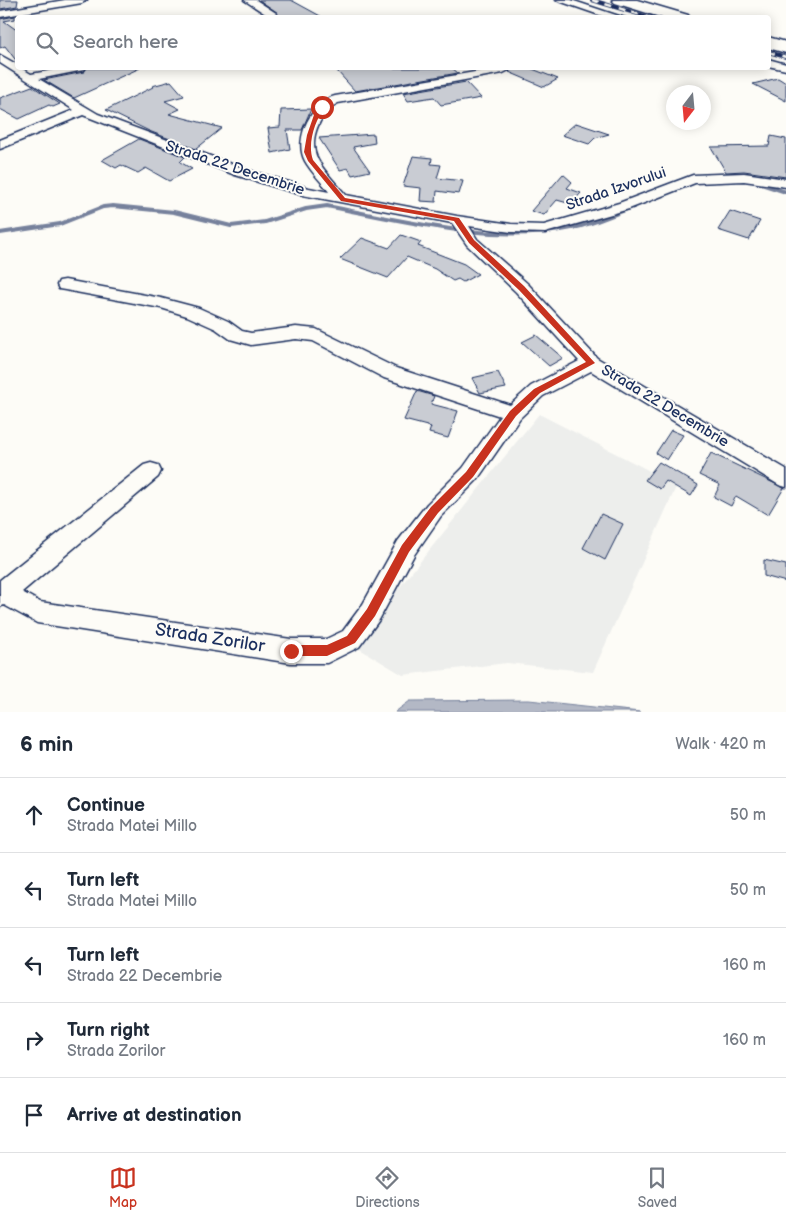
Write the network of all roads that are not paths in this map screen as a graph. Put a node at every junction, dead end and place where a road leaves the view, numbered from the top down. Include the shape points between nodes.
1 (82, 0) edge
2 (249, 0) edge
3 (561, 0) edge
4 (620, 0) edge
5 (271, 13) dead end
6 (0, 14) edge
7 (610, 15) edge
8 (672, 15) edge
9 (771, 43) edge
10 (786, 48) edge
11 (0, 58) edge
12 (771, 63) edge
13 (786, 67) edge
14 (15, 68) edge
15 (17, 70) edge
16 (70, 70) edge
17 (503, 70) dead end
18 (29, 78) junction
19 (83, 111) junction
20 (0, 145) edge
21 (786, 183) edge
22 (343, 200) junction
23 (462, 228) junction
24 (65, 285) dead end
25 (591, 363) junction
26 (513, 413) junction
27 (151, 471) dead end
28 (786, 479) edge
29 (1, 593) edge

1 - 6 street
2 - 5 street
3 - 7 street
4 - 8 main road
9 - 10 main road
11 - 14 street, Strada 22 Decembrie
12 - 13 street
15 - 18 street, Strada 22 Decembrie
16 - 18 street
17 - 22 street via 335,100 322,107 310,135 307,152
18 - 19 street, Strada 22 Decembrie
19 - 20 street
19 - 22 street, Strada 22 Decembrie via 122,129 240,172
21 - 23 street, Strada Izvorului via 744,177 693,179 624,206 545,229
22 - 23 street, Strada 22 Decembrie
23 - 25 street, Strada 22 Decembrie
24 - 26 street via 193,312 251,340 296,333 316,335 390,373
25 - 26 street, Strada Zorilor via 537,391
25 - 28 street, Strada 22 Decembrie
26 - 29 street, Strada Zorilor via 470,474 434,510 406,548 371,612 351,639 327,651 291,651 37,612
27 - 29 street

